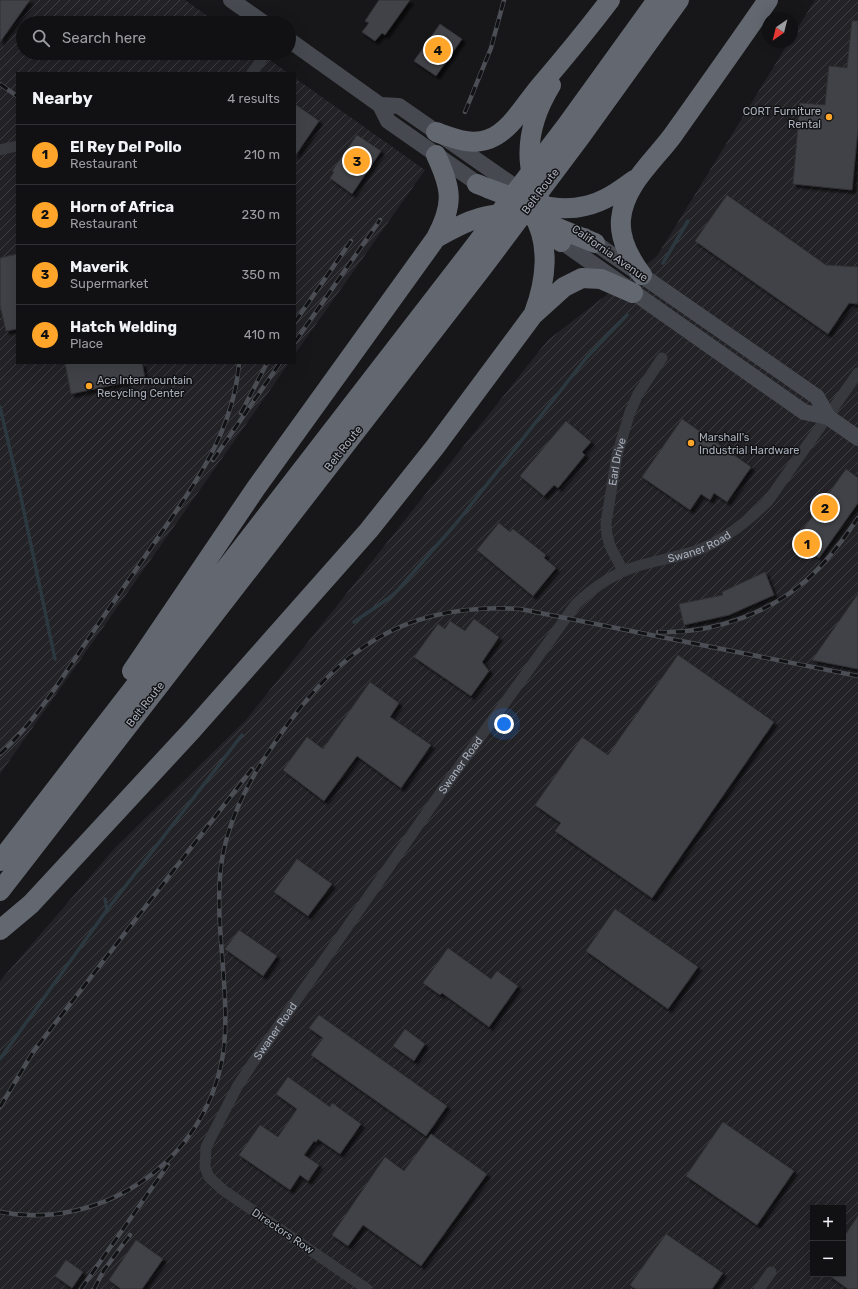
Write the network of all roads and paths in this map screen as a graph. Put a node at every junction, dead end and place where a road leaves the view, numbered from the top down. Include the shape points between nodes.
1 (231, 0) edge
2 (610, 0) edge
3 (657, 0) edge
4 (679, 0) edge
5 (768, 0) edge
6 (254, 16) edge
7 (584, 35) junction
8 (296, 45) edge
9 (261, 60) edge
10 (253, 72) edge
11 (380, 105) junction
12 (574, 131) junction
13 (436, 132) junction
14 (16, 146) edge
15 (0, 150) edge
16 (436, 155) junction
17 (638, 178) junction
18 (506, 181) joint
19 (477, 184) joint
20 (539, 219) junction
21 (436, 238) junction
22 (595, 243) joint
23 (475, 262) junction
24 (637, 284) junction
25 (534, 315) junction
26 (662, 358) dead end
27 (858, 373) edge
28 (828, 417) junction
29 (858, 438) edge
30 (623, 571) junction
31 (78, 761) junction
32 (0, 861) edge
33 (0, 891) edge
34 (0, 930) edge
35 (205, 1168) joint
36 (771, 1272) dead end
37 (367, 1289) edge
38 (759, 1289) edge

1 - 6 main road
2 - 7 highway
3 - 12 highway, Belt Route
4 - 12 highway, Belt Route
5 - 17 highway via 669,140
7 - 13 highway via 512,121 496,135 474,142
7 - 20 highway via 544,97 533,126 531,166
8 - 11 main road
9 - 10 street
11 - 13 main road via 399,106
11 - 16 main road via 388,121
12 - 23 highway, Belt Route
13 - 18 main road
14 - 15 street
16 - 19 main road
16 - 21 highway via 444,172 449,194 447,215
17 - 20 highway via 609,197 584,207 554,207
17 - 24 highway via 625,201 621,228
18 - 20 highway
19 - 20 highway
20 - 21 highway via 505,214 483,216
20 - 22 highway
20 - 24 main road, California Avenue
20 - 25 highway via 544,270 542,290
21 - 31 highway via 256,488 117,693
22 - 24 main road, California Avenue
23 - 31 highway, Belt Route
23 - 33 highway, Belt Route
24 - 25 highway via 582,278 564,287
24 - 28 main road, California Avenue via 804,412
25 - 34 highway via 369,530 187,735 31,904
26 - 30 street, Earl Drive via 638,394 630,412 616,463 606,529 610,546
27 - 28 street, Swaner Road
28 - 29 main road, California Avenue
28 - 30 street, Swaner Road via 768,501 750,519 724,537 698,550
30 - 35 street, Swaner Road via 596,587 576,604 453,775 237,1087 206,1147
31 - 32 highway, Belt Route
35 - 37 street, Directors Row via 209,1177 223,1190
36 - 38 street

